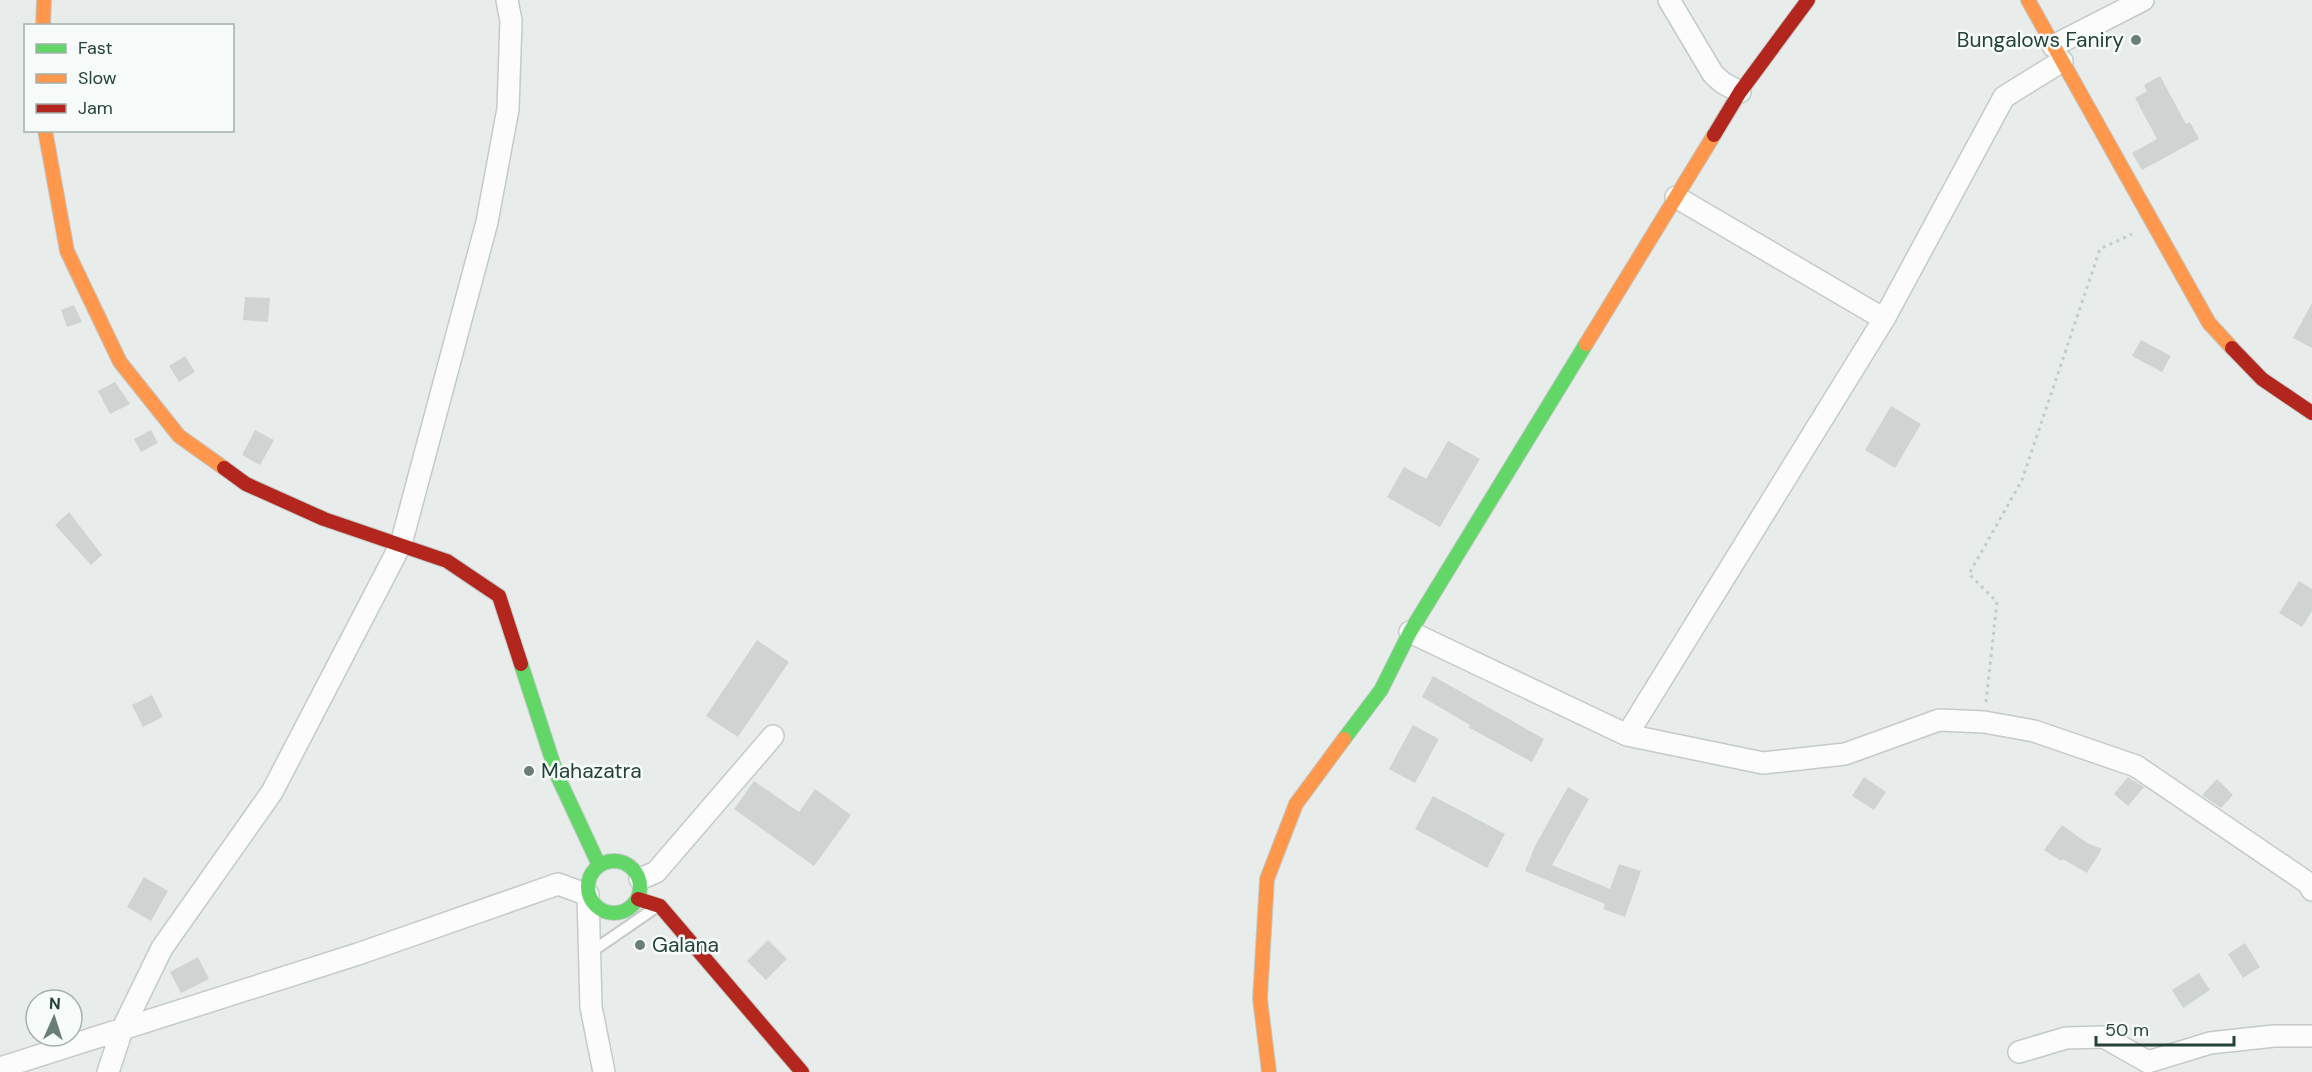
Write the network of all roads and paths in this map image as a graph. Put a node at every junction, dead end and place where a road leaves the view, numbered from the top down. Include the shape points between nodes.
1 (44, 0) edge
2 (507, 0) edge
3 (1669, 0) edge
4 (1808, 0) edge
5 (2028, 0) edge
6 (2143, 0) edge
7 (43, 24) edge
8 (2058, 53) junction
9 (1740, 92) junction
10 (45, 132) edge
11 (1676, 197) junction
12 (2155, 228) junction
13 (1884, 319) junction
14 (2312, 413) edge
15 (401, 544) junction
16 (1410, 633) junction
17 (1984, 722) junction
18 (1627, 735) junction
19 (773, 736) dead end
20 (599, 864) junction
21 (639, 889) junction
22 (2312, 890) edge
23 (588, 895) junction
24 (660, 906) junction
25 (591, 952) junction
26 (122, 1030) junction
27 (2312, 1036) edge
28 (2019, 1052) dead end
29 (0, 1068) edge
30 (108, 1072) edge
31 (604, 1072) edge
32 (802, 1072) edge
33 (1269, 1072) edge

1 - 7 street
2 - 15 street via 511,21 508,108 487,222
3 - 9 street via 1713,74
4 - 9 street
5 - 8 street
6 - 8 street
8 - 12 street
8 - 13 street via 2004,97
9 - 11 street
10 - 15 street via 67,251 120,362 179,436 246,484 324,519
11 - 13 street
11 - 16 street
12 - 14 street via 2209,323 2262,379
12 - 17 path via 2130,234 2100,249 2022,480 1969,574 1997,602
13 - 18 street
15 - 20 street via 447,561 499,596 557,775
15 - 26 street via 272,792 162,948
16 - 18 street
16 - 33 street via 1381,690 1296,804 1267,879 1260,999
17 - 18 street via 1940,720 1845,754 1763,763
17 - 22 street via 2034,731 2136,766 2308,883
19 - 21 street
20 - 21 street via 611,860 634,868
20 - 23 street via 587,884
21 - 23 street via 628,911 612,914 597,908
21 - 24 street
23 - 25 street
23 - 26 street via 558,884
24 - 25 lane
24 - 32 street
25 - 31 street via 591,1007
26 - 29 street
26 - 30 street
27 - 28 street via 2210,1043 2148,1062 2104,1037 2066,1038

